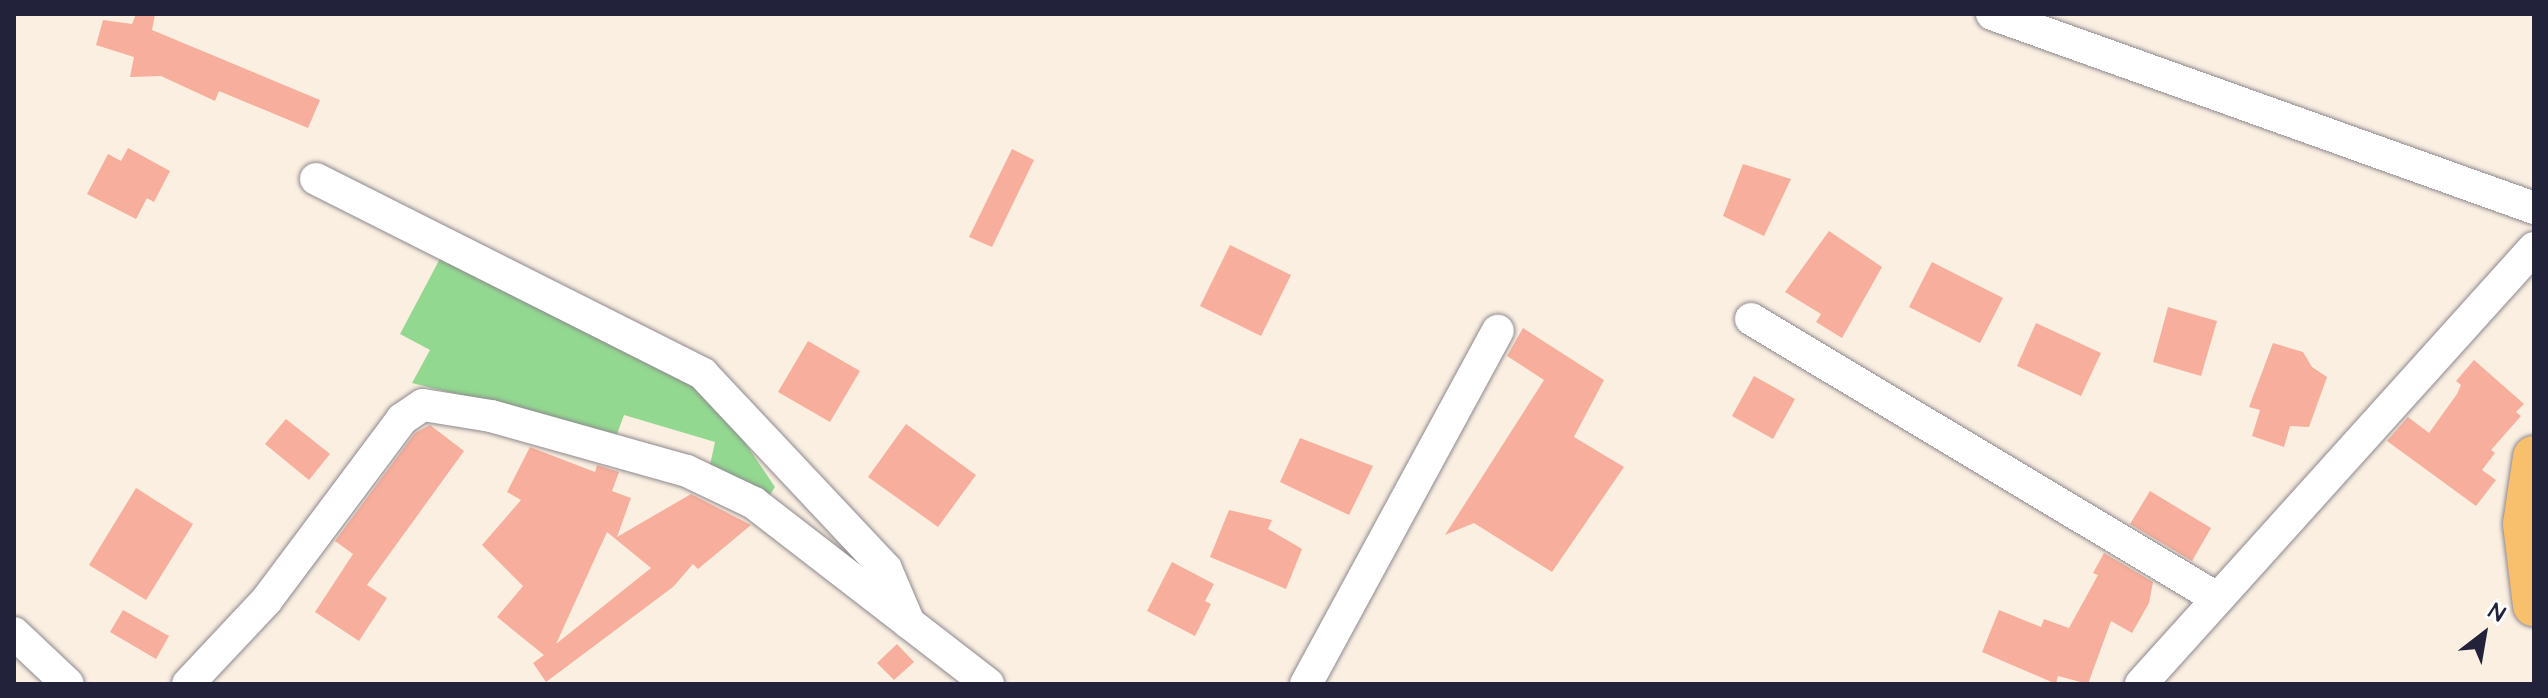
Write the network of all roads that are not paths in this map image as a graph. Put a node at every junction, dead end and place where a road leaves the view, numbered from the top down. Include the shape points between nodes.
1 (1992, 14) edge
2 (316, 179) dead end
3 (2534, 208) edge
4 (2534, 248) edge
5 (1751, 319) dead end
6 (1498, 331) dead end
7 (2534, 457) edge
8 (2215, 597) junction
9 (2534, 605) edge
10 (911, 626) junction
11 (14, 633) edge
12 (68, 684) edge
13 (188, 684) edge
14 (988, 684) edge
15 (1306, 684) edge
16 (2141, 684) edge

1 - 3 street
2 - 10 street via 703,374 886,569
4 - 8 street via 2360,445
5 - 8 street
6 - 15 street
7 - 9 main road via 2524,524
8 - 16 street
10 - 13 street via 754,503 687,471 491,416 423,405 402,419 266,601
10 - 14 street
11 - 12 street

